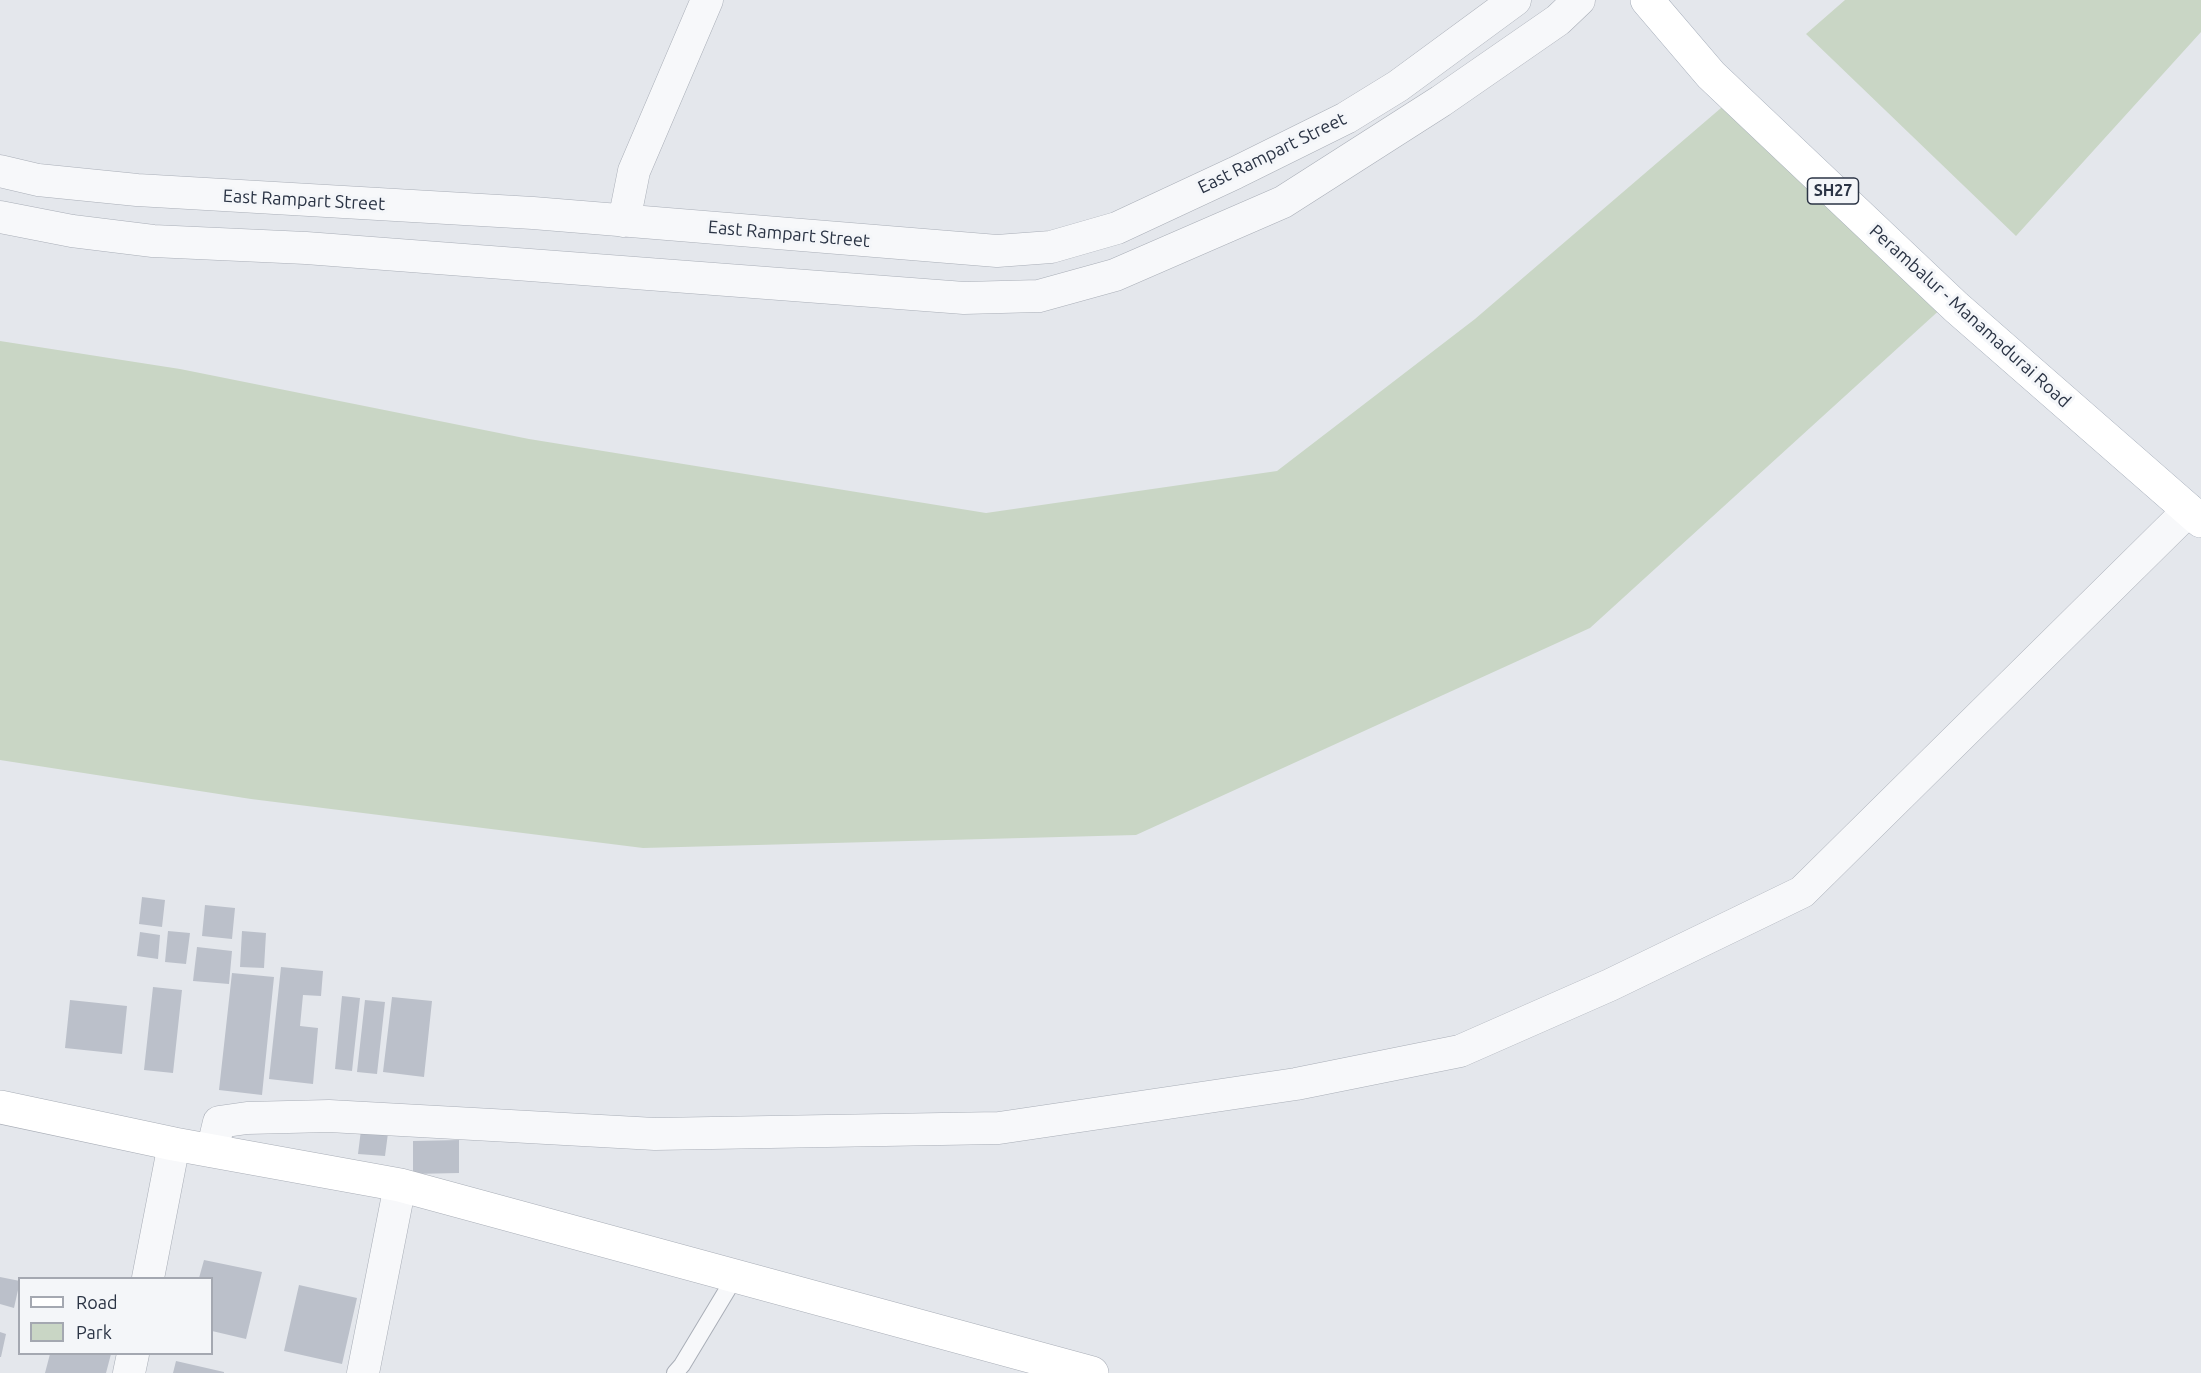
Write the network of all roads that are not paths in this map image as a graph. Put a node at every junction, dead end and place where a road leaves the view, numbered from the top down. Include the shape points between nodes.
1 (1515, 0) edge
2 (1579, 0) edge
3 (1647, 0) edge
4 (697, 2) edge
5 (0, 171) edge
6 (0, 217) edge
7 (624, 221) junction
8 (2197, 509) edge
9 (0, 1107) edge
10 (174, 1144) junction
11 (212, 1151) junction
12 (400, 1185) junction
13 (735, 1276) junction
14 (148, 1277) edge
15 (133, 1355) edge
16 (129, 1373) edge
17 (363, 1373) edge
18 (675, 1373) edge
19 (1092, 1373) edge

1 - 7 street, East Rampart Street via 1424,68 1346,118 1117,228 1051,247 998,251
2 - 6 street via 1558,20 1451,94 1283,202 1115,274 1038,296 964,298 306,248 153,241
3 - 8 main road, Perambalur - Manamadurai Road / SH27 via 1711,75 1956,307
4 - 7 street via 634,171
5 - 7 street, East Rampart Street via 38,180 137,190
8 - 11 street via 1802,892 1610,985 1460,1051 1296,1084 999,1128 655,1134 329,1116 246,1118 219,1122
9 - 10 main road
10 - 11 main road
10 - 14 street
11 - 12 main road
12 - 13 main road
12 - 17 street
13 - 18 lane
13 - 19 main road
15 - 16 street

